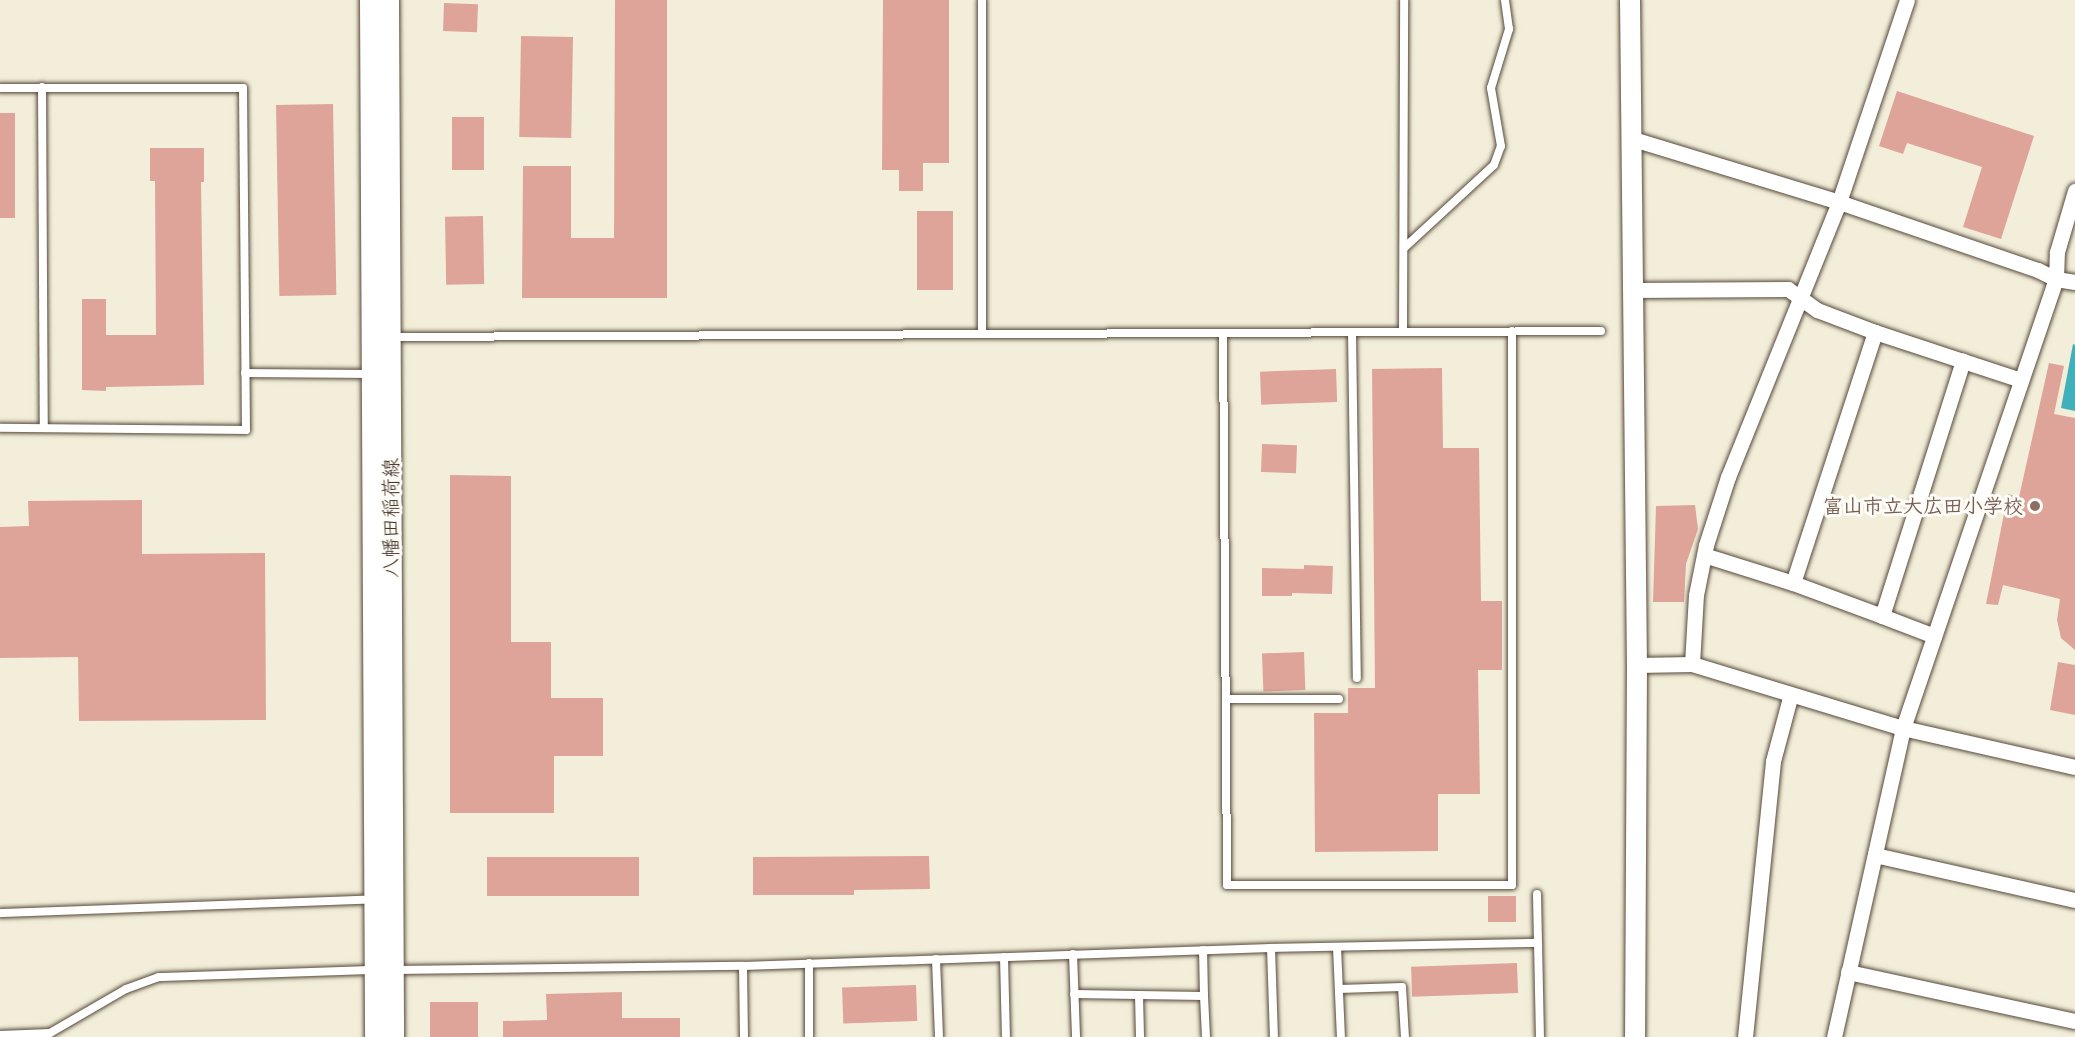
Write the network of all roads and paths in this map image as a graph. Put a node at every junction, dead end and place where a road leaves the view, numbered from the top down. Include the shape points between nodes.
1 (371, 0) edge
2 (388, 0) edge
3 (982, 0) edge
4 (1404, 0) edge
5 (1505, 0) edge
6 (1630, 0) edge
7 (1907, 0) edge
8 (42, 87) junction
9 (0, 88) edge
10 (1630, 138) junction
11 (2075, 191) edge
12 (1839, 202) junction
13 (1404, 248) junction
14 (2056, 279) junction
15 (2075, 282) edge
16 (1632, 290) junction
17 (1798, 298) junction
18 (1512, 331) junction
19 (1601, 331) dead end
20 (1353, 332) junction
21 (1403, 332) junction
22 (1875, 332) junction
23 (982, 333) junction
24 (1222, 333) junction
25 (381, 337) junction
26 (1963, 361) junction
27 (245, 373) junction
28 (382, 374) junction
29 (2021, 380) junction
30 (45, 427) junction
31 (0, 428) edge
32 (1704, 555) junction
33 (1793, 583) junction
34 (1882, 616) junction
35 (1934, 636) junction
36 (1692, 664) junction
37 (1637, 665) junction
38 (1357, 678) dead end
39 (1791, 694) junction
40 (1226, 699) junction
41 (1339, 699) dead end
42 (1903, 728) junction
43 (2075, 767) edge
44 (1875, 855) junction
45 (1537, 894) dead end
46 (376, 899) junction
47 (2075, 900) edge
48 (0, 913) edge
49 (1538, 942) junction
50 (1337, 947) junction
51 (1271, 948) junction
52 (1203, 950) junction
53 (1073, 954) junction
54 (1004, 957) junction
55 (936, 959) junction
56 (809, 963) junction
57 (743, 966) junction
58 (384, 970) junction
59 (1848, 972) junction
60 (1339, 989) junction
61 (1074, 994) junction
62 (1139, 995) junction
63 (1204, 996) junction
64 (2075, 1021) edge
65 (0, 1035) edge
66 (376, 1037) edge
67 (393, 1037) edge
68 (744, 1037) edge
69 (809, 1037) edge
70 (939, 1037) edge
71 (1006, 1037) edge
72 (1076, 1037) edge
73 (1140, 1037) edge
74 (1206, 1037) edge
75 (1274, 1037) edge
76 (1341, 1037) edge
77 (1405, 1037) edge
78 (1540, 1037) edge
79 (1635, 1037) edge
80 (1745, 1037) edge
81 (1834, 1037) edge

1 - 25 main road, 八幡田稲荷線
2 - 25 main road, 八幡田稲荷線
3 - 23 lane
4 - 13 lane
5 - 13 lane via 1509,29 1491,88 1501,146 1494,165
6 - 10 street
7 - 12 street
8 - 9 lane
8 - 27 lane via 243,88
8 - 30 lane
10 - 12 street
10 - 16 street
11 - 14 street via 2057,252
12 - 14 street
12 - 17 street
13 - 21 lane
14 - 15 street
14 - 29 street
16 - 17 street via 1788,289
16 - 37 street
17 - 22 street via 1817,310
17 - 32 street via 1728,477
18 - 19 lane
18 - 21 lane
18 - 40 lane via 1512,885 1227,885
20 - 21 lane
20 - 24 lane
20 - 38 lane
22 - 26 street
22 - 33 street
23 - 24 lane
23 - 25 lane
24 - 40 lane
25 - 28 main road, 八幡田稲荷線
26 - 29 street
26 - 34 street
27 - 28 lane
27 - 30 lane via 246,429
28 - 46 main road, 八幡田稲荷線
28 - 58 main road, 八幡田稲荷線
29 - 35 street
30 - 31 lane
32 - 33 street
32 - 36 street via 1696,595
33 - 34 street
34 - 35 street
35 - 42 street
36 - 37 street
36 - 39 street
37 - 79 street
39 - 42 street
39 - 80 street via 1773,761
40 - 41 lane
42 - 43 street
42 - 44 street
44 - 47 street
44 - 59 street
45 - 49 lane
46 - 48 lane
46 - 58 main road, 八幡田稲荷線
49 - 50 lane
49 - 78 lane
50 - 51 lane
50 - 60 lane
51 - 52 lane
51 - 75 lane
52 - 53 lane
52 - 63 lane
53 - 54 lane
53 - 61 lane
54 - 55 lane
54 - 71 lane
55 - 56 lane
55 - 70 lane
56 - 57 lane
56 - 69 lane
57 - 58 lane
57 - 68 lane
58 - 65 lane via 159,977 126,989 50,1033
58 - 66 main road, 八幡田稲荷線
58 - 67 main road, 八幡田稲荷線
59 - 64 street
59 - 81 street
60 - 76 lane
60 - 77 lane via 1402,987
61 - 62 lane
61 - 72 lane
62 - 63 lane
62 - 73 lane
63 - 74 lane

